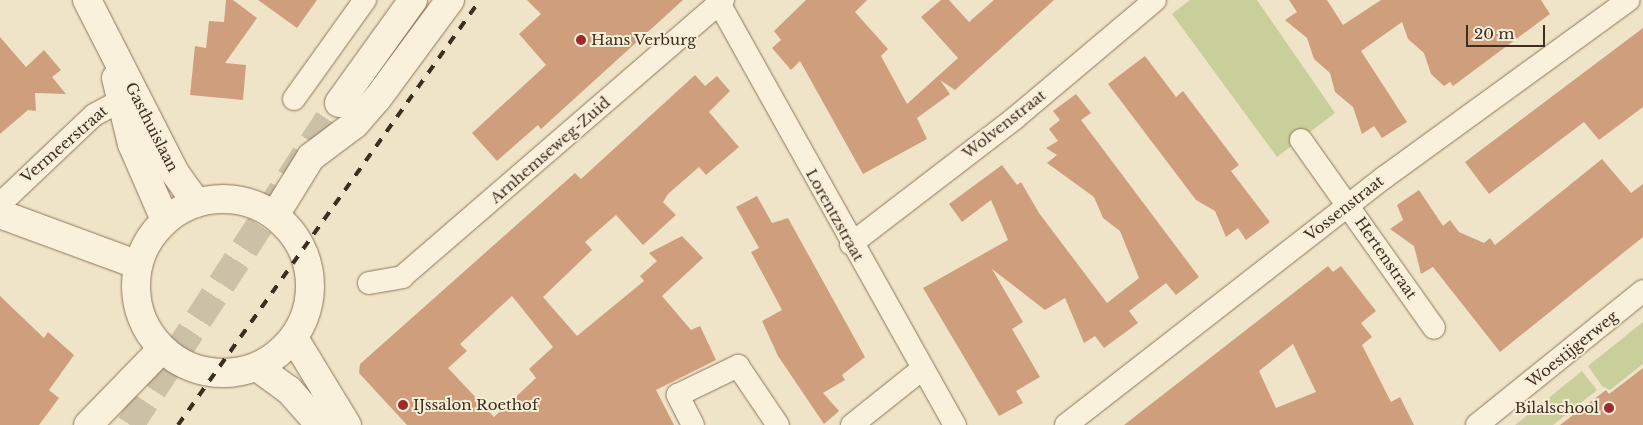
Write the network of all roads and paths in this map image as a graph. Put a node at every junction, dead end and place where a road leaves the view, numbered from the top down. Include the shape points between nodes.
1 (87, 0) edge
2 (365, 0) edge
3 (413, 0) edge
4 (450, 0) edge
5 (1155, 0) edge
6 (1629, 0) edge
7 (721, 2) edge
8 (128, 96) junction
9 (294, 99) dead end
10 (338, 103) tunnel mouth
11 (1301, 140) dead end
12 (196, 202) junction
13 (0, 204) edge
14 (1349, 204) junction
15 (0, 214) edge
16 (275, 215) junction
17 (165, 220) junction
18 (851, 244) junction
19 (136, 264) junction
20 (369, 283) dead end
21 (1643, 291) edge
22 (1434, 328) dead end
23 (294, 338) junction
24 (162, 349) junction
25 (257, 367) junction
26 (921, 370) junction
27 (88, 425) edge
28 (320, 425) edge
29 (347, 425) edge
30 (693, 425) edge
31 (778, 425) edge
32 (852, 425) edge
33 (955, 425) edge
34 (1066, 425) edge
35 (1477, 425) edge

1 - 8 main road, Gasthuislaan
2 - 9 street
3 - 10 main road
4 - 16 main road via 355,124 311,157
5 - 18 street, Wolvenstraat via 1015,118
6 - 14 street, Vossenstraat
7 - 18 street, Lorentzstraat
7 - 20 street, Arnhemseweg-Zuid via 402,277
8 - 12 main road, Gasthuislaan
8 - 13 street, Vermeerstraat via 94,115
8 - 17 main road, Gasthuislaan via 132,144
11 - 14 street, Hertenstraat
12 - 16 main road via 237,200
12 - 17 main road
14 - 22 street, Hertenstraat
14 - 34 street, Vossenstraat
15 - 19 main road
16 - 23 main road via 290,230 308,265 309,303
17 - 19 main road
18 - 26 street, Lorentzstraat
19 - 24 main road via 138,307 147,330
21 - 35 street, Woestijgerweg
23 - 25 main road
23 - 29 main road
24 - 25 main road via 194,369 213,373
24 - 27 main road
25 - 28 main road via 288,390
26 - 32 street
26 - 33 street, Lorentzstraat
30 - 31 street via 678,395 738,366

